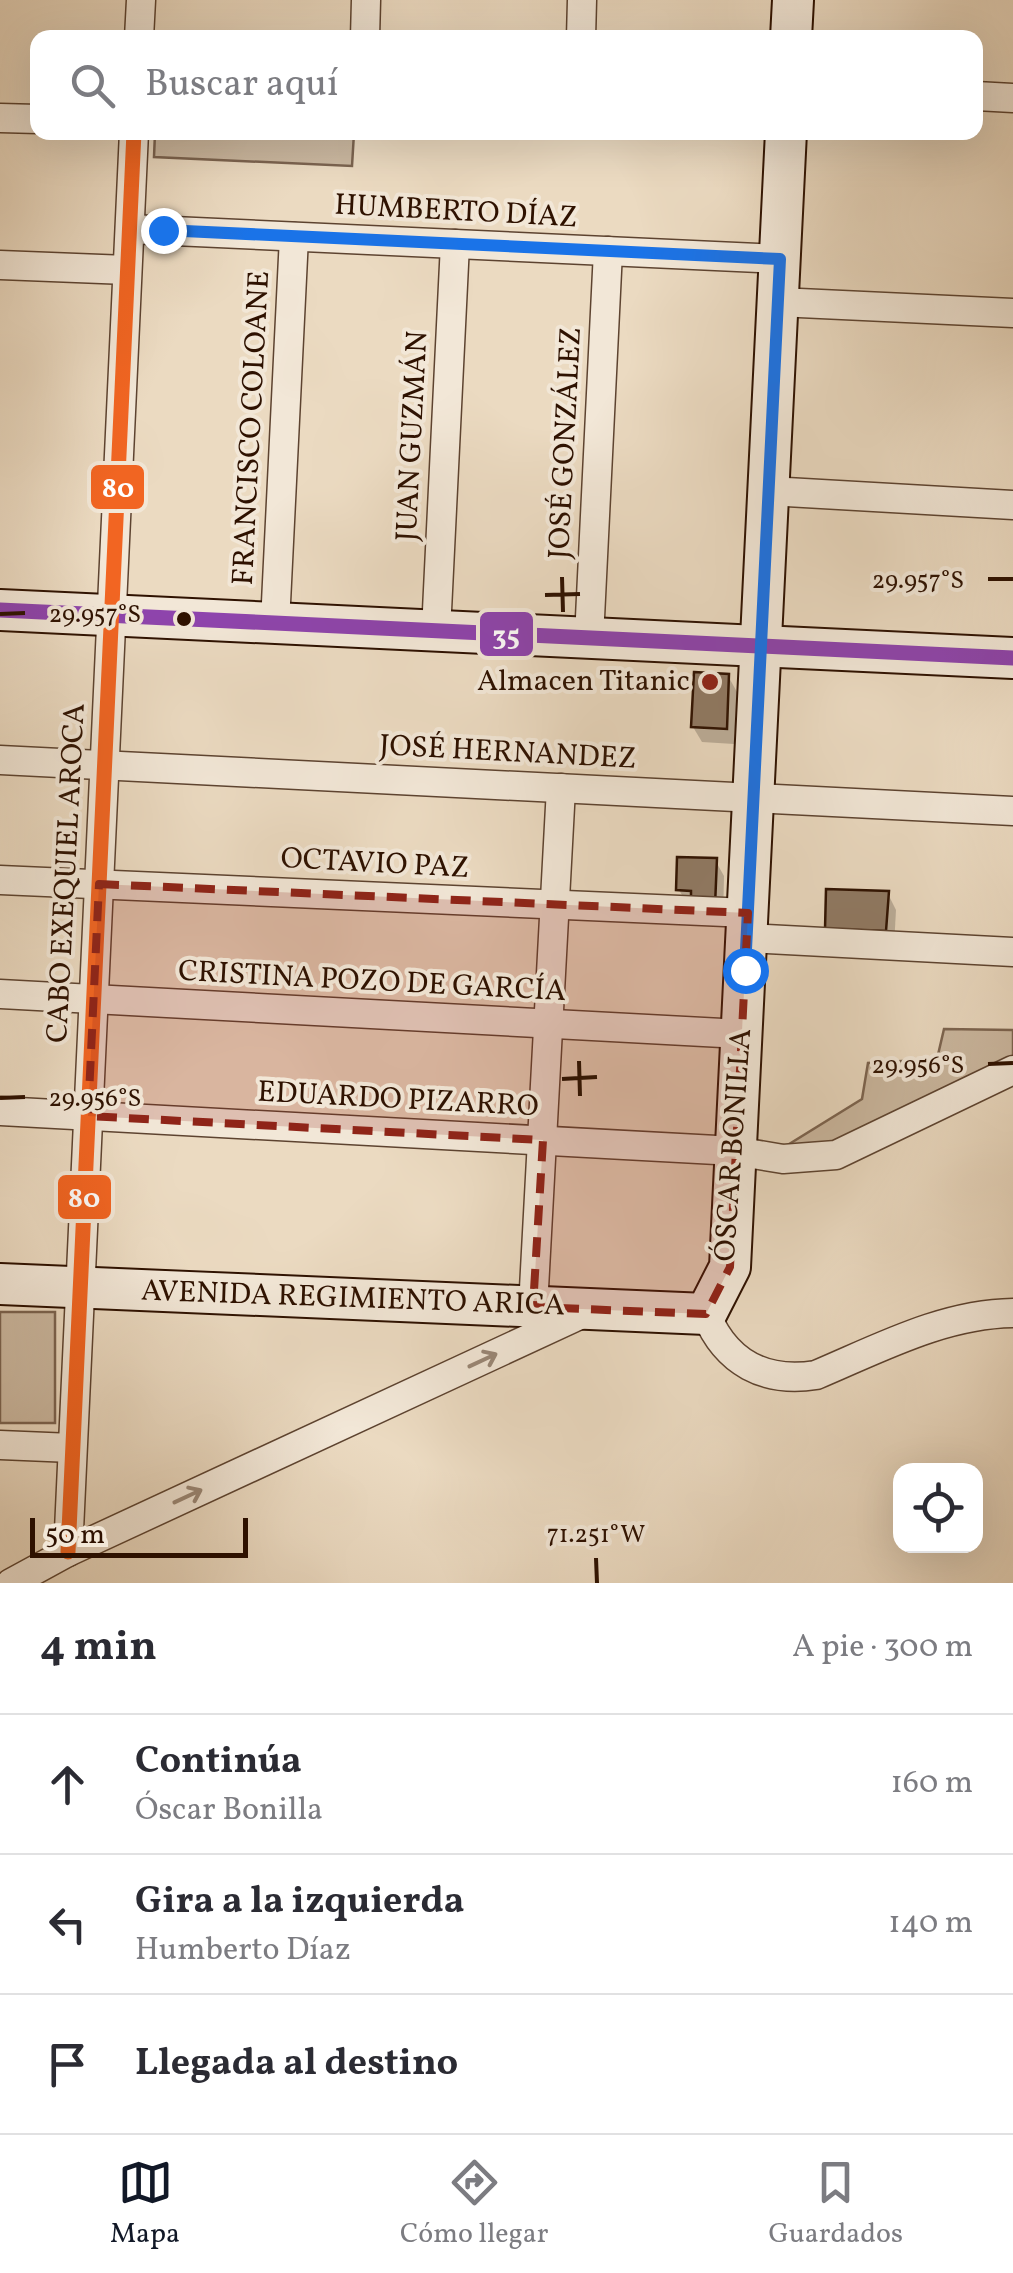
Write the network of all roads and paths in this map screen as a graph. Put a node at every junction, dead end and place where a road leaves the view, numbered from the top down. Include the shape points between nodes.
1 (140, 0) edge
2 (366, 0) edge
3 (582, 0) edge
4 (793, 0) edge
5 (139, 30) edge
6 (365, 30) edge
7 (581, 30) edge
8 (791, 30) edge
9 (983, 96) edge
10 (1013, 98) edge
11 (0, 118) edge
12 (30, 119) edge
13 (134, 140) edge
14 (786, 140) edge
15 (130, 229) junction
16 (294, 236) junction
17 (455, 244) junction
18 (608, 251) junction
19 (780, 259) junction
20 (0, 265) edge
21 (128, 270) junction
22 (778, 302) junction
23 (1013, 314) edge
24 (769, 491) junction
25 (1013, 505) edge
26 (0, 610) edge
27 (112, 616) junction
28 (275, 623) junction
29 (436, 631) junction
30 (589, 638) junction
31 (762, 646) junction
32 (1013, 658) edge
33 (0, 760) edge
34 (105, 765) junction
35 (562, 788) junction
36 (754, 798) junction
37 (1013, 811) edge
38 (0, 880) edge
39 (99, 884) junction
40 (556, 904) junction
41 (747, 926) junction
42 (1013, 952) edge
43 (0, 994) edge
44 (94, 999) junction
45 (548, 1024) junction
46 (741, 1034) junction
47 (1013, 1070) edge
48 (0, 1111) edge
49 (88, 1116) junction
50 (542, 1140) junction
51 (735, 1151) junction
52 (0, 1284) edge
53 (80, 1287) junction
54 (533, 1307) junction
55 (592, 1310) junction
56 (1013, 1313) edge
57 (706, 1314) junction
58 (0, 1445) edge
59 (72, 1448) junction
60 (68, 1552) junction
61 (11, 1583) edge

1 - 5 street
2 - 6 street
3 - 7 street
4 - 8 street
9 - 10 street
11 - 12 street
13 - 15 street, CABO EXEQUIEL AROCA
14 - 19 street, ÓSCAR BONILLA
15 - 16 street, HUMBERTO DÍAZ
15 - 21 street, CABO EXEQUIEL AROCA
16 - 17 street, HUMBERTO DÍAZ
16 - 28 street, FRANCISCO COLOANE
17 - 18 street, HUMBERTO DÍAZ
17 - 29 street, JUAN GUZMÁN
18 - 19 street, HUMBERTO DÍAZ
18 - 30 street, JOSÉ GONZÁLEZ
19 - 22 street, ÓSCAR BONILLA
20 - 21 street
21 - 27 street, CABO EXEQUIEL AROCA
22 - 23 street
22 - 24 street, ÓSCAR BONILLA
24 - 25 street
24 - 31 street, ÓSCAR BONILLA
26 - 27 street
27 - 28 street
27 - 34 street, CABO EXEQUIEL AROCA
28 - 29 street
29 - 30 street
30 - 31 street
31 - 32 street
31 - 36 street, ÓSCAR BONILLA
33 - 34 street, JOSÉ HERNANDEZ
34 - 35 street, JOSÉ HERNANDEZ
34 - 39 street, CABO EXEQUIEL AROCA
35 - 36 street, JOSÉ HERNANDEZ
35 - 40 street
36 - 37 street, JOSÉ HERNANDEZ
36 - 41 street, ÓSCAR BONILLA
38 - 39 street, OCTAVIO PAZ
39 - 40 street, OCTAVIO PAZ
39 - 44 street, CABO EXEQUIEL AROCA
40 - 41 street, OCTAVIO PAZ
40 - 45 street
41 - 42 street, OCTAVIO PAZ
41 - 46 street, ÓSCAR BONILLA
43 - 44 street, CRISTINA POZO DE GARCÍA
44 - 45 street, CRISTINA POZO DE GARCÍA
44 - 49 street, CABO EXEQUIEL AROCA
45 - 46 street, CRISTINA POZO DE GARCÍA
45 - 50 street
46 - 51 street, ÓSCAR BONILLA
47 - 51 street, EDUARDO PIZARRO via 836,1155 783,1159
48 - 49 street, EDUARDO PIZARRO
49 - 50 street, EDUARDO PIZARRO
49 - 53 street, CABO EXEQUIEL AROCA
50 - 51 street, EDUARDO PIZARRO
50 - 54 street
51 - 57 street, ÓSCAR BONILLA via 730,1267
52 - 53 street, AVENIDA REGIMIENTO ARICA
53 - 54 street, AVENIDA REGIMIENTO ARICA
53 - 59 street, CABO EXEQUIEL AROCA
54 - 55 street, AVENIDA REGIMIENTO ARICA
55 - 57 street, AVENIDA REGIMIENTO ARICA
60 -> 55 street
56 - 57 street via 932,1326 797,1378 744,1365 720,1343
58 - 59 street
59 - 60 street, CABO EXEQUIEL AROCA
60 - 61 street

